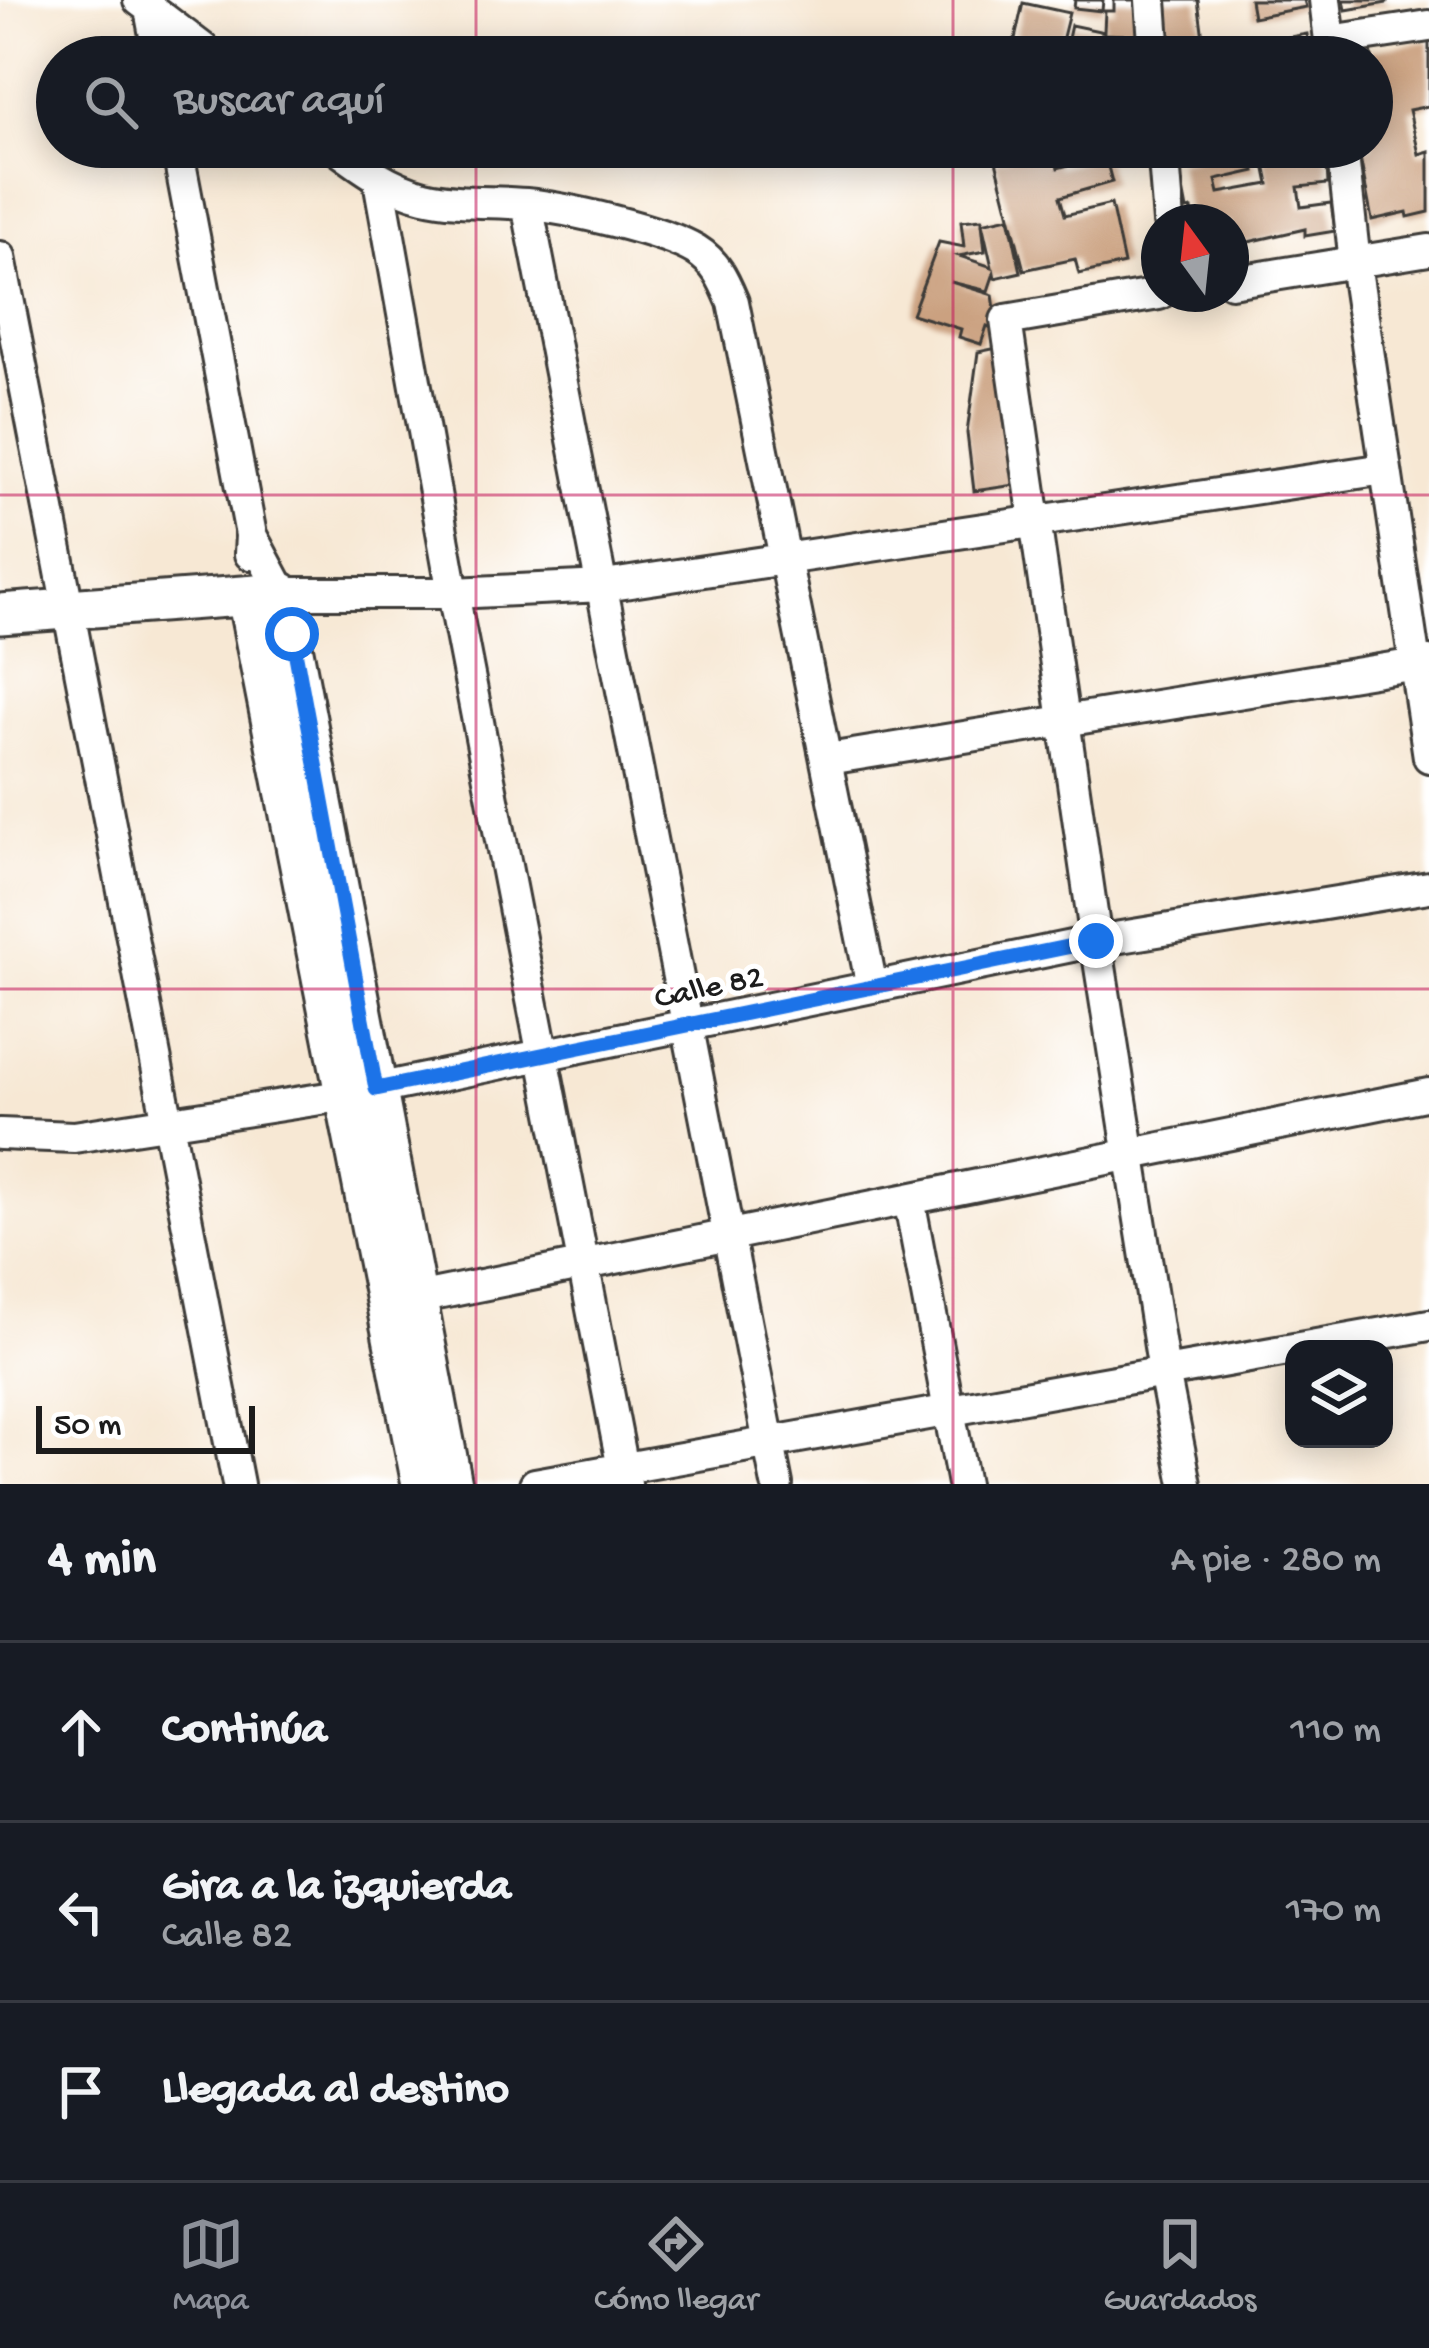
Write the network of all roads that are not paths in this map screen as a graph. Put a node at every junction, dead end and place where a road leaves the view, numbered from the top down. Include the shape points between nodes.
1 (1151, 0) edge
2 (1325, 0) edge
3 (145, 5) edge
4 (1429, 26) edge
5 (153, 36) edge
6 (186, 36) edge
7 (1154, 36) edge
8 (1329, 36) edge
9 (1386, 36) edge
10 (181, 168) edge
11 (363, 168) edge
12 (1164, 168) edge
13 (1344, 168) edge
14 (379, 180) junction
15 (527, 204) junction
16 (1167, 204) edge
17 (1429, 250) edge
18 (0, 257) edge
19 (1355, 262) junction
20 (1249, 279) edge
21 (1141, 297) edge
22 (1385, 469) junction
23 (1034, 518) junction
24 (784, 557) junction
25 (604, 586) junction
26 (453, 593) junction
27 (265, 595) junction
28 (70, 611) junction
29 (0, 614) edge
30 (1422, 663) edge
31 (1065, 720) junction
32 (1429, 757) edge
33 (828, 759) junction
34 (1429, 887) edge
35 (1096, 941) junction
36 (872, 987) junction
37 (688, 1024) junction
38 (543, 1054) junction
39 (362, 1092) junction
40 (1429, 1094) edge
41 (168, 1123) junction
42 (0, 1134) edge
43 (1131, 1153) junction
44 (909, 1198) junction
45 (729, 1235) junction
46 (583, 1265) junction
47 (417, 1298) junction
48 (1429, 1324) edge
49 (1164, 1372) junction
50 (950, 1411) junction
51 (769, 1442) junction
52 (625, 1476) edge
53 (238, 1484) edge
54 (422, 1484) edge
55 (452, 1484) edge
56 (535, 1484) edge
57 (777, 1484) edge
58 (963, 1484) edge
59 (1186, 1484) edge

1 - 7 street
2 - 8 street
3 - 5 street
3 - 6 street
4 - 9 street
10 - 27 street
11 - 14 street
12 - 16 street
13 - 19 street
14 - 15 street via 424,196
14 - 26 street
15 - 24 street via 658,236 720,271
15 - 25 street
17 - 19 street
18 - 28 street
19 - 20 street
19 - 22 street
21 - 23 street via 1006,320
22 - 23 street
22 - 30 street
23 - 24 street
23 - 31 street
24 - 25 street
24 - 33 street
25 - 26 street
25 - 37 street
26 - 27 street
26 - 38 street
27 - 28 street
27 - 39 street
28 - 29 street
28 - 41 street
30 - 31 street
30 - 32 street
31 - 33 street
31 - 35 street
33 - 36 street
34 - 35 street, Calle 82
35 - 36 street, Calle 82
35 - 43 street
36 - 37 street, Calle 82
37 - 38 street, Calle 82
37 - 45 street
38 - 39 street, Calle 82
38 - 46 street
39 - 41 street, Calle 82
39 - 47 street
39 - 54 street
40 - 43 street
41 - 42 street, Calle 82 via 74,1138
41 - 53 street
43 - 44 street
43 - 49 street
44 - 45 street
44 - 50 street
45 - 46 street
45 - 51 street
46 - 47 street
46 - 52 street
47 - 55 street
48 - 49 street
49 - 50 street
49 - 59 street
50 - 51 street
50 - 58 street
51 - 52 street
51 - 57 street
52 - 56 street

